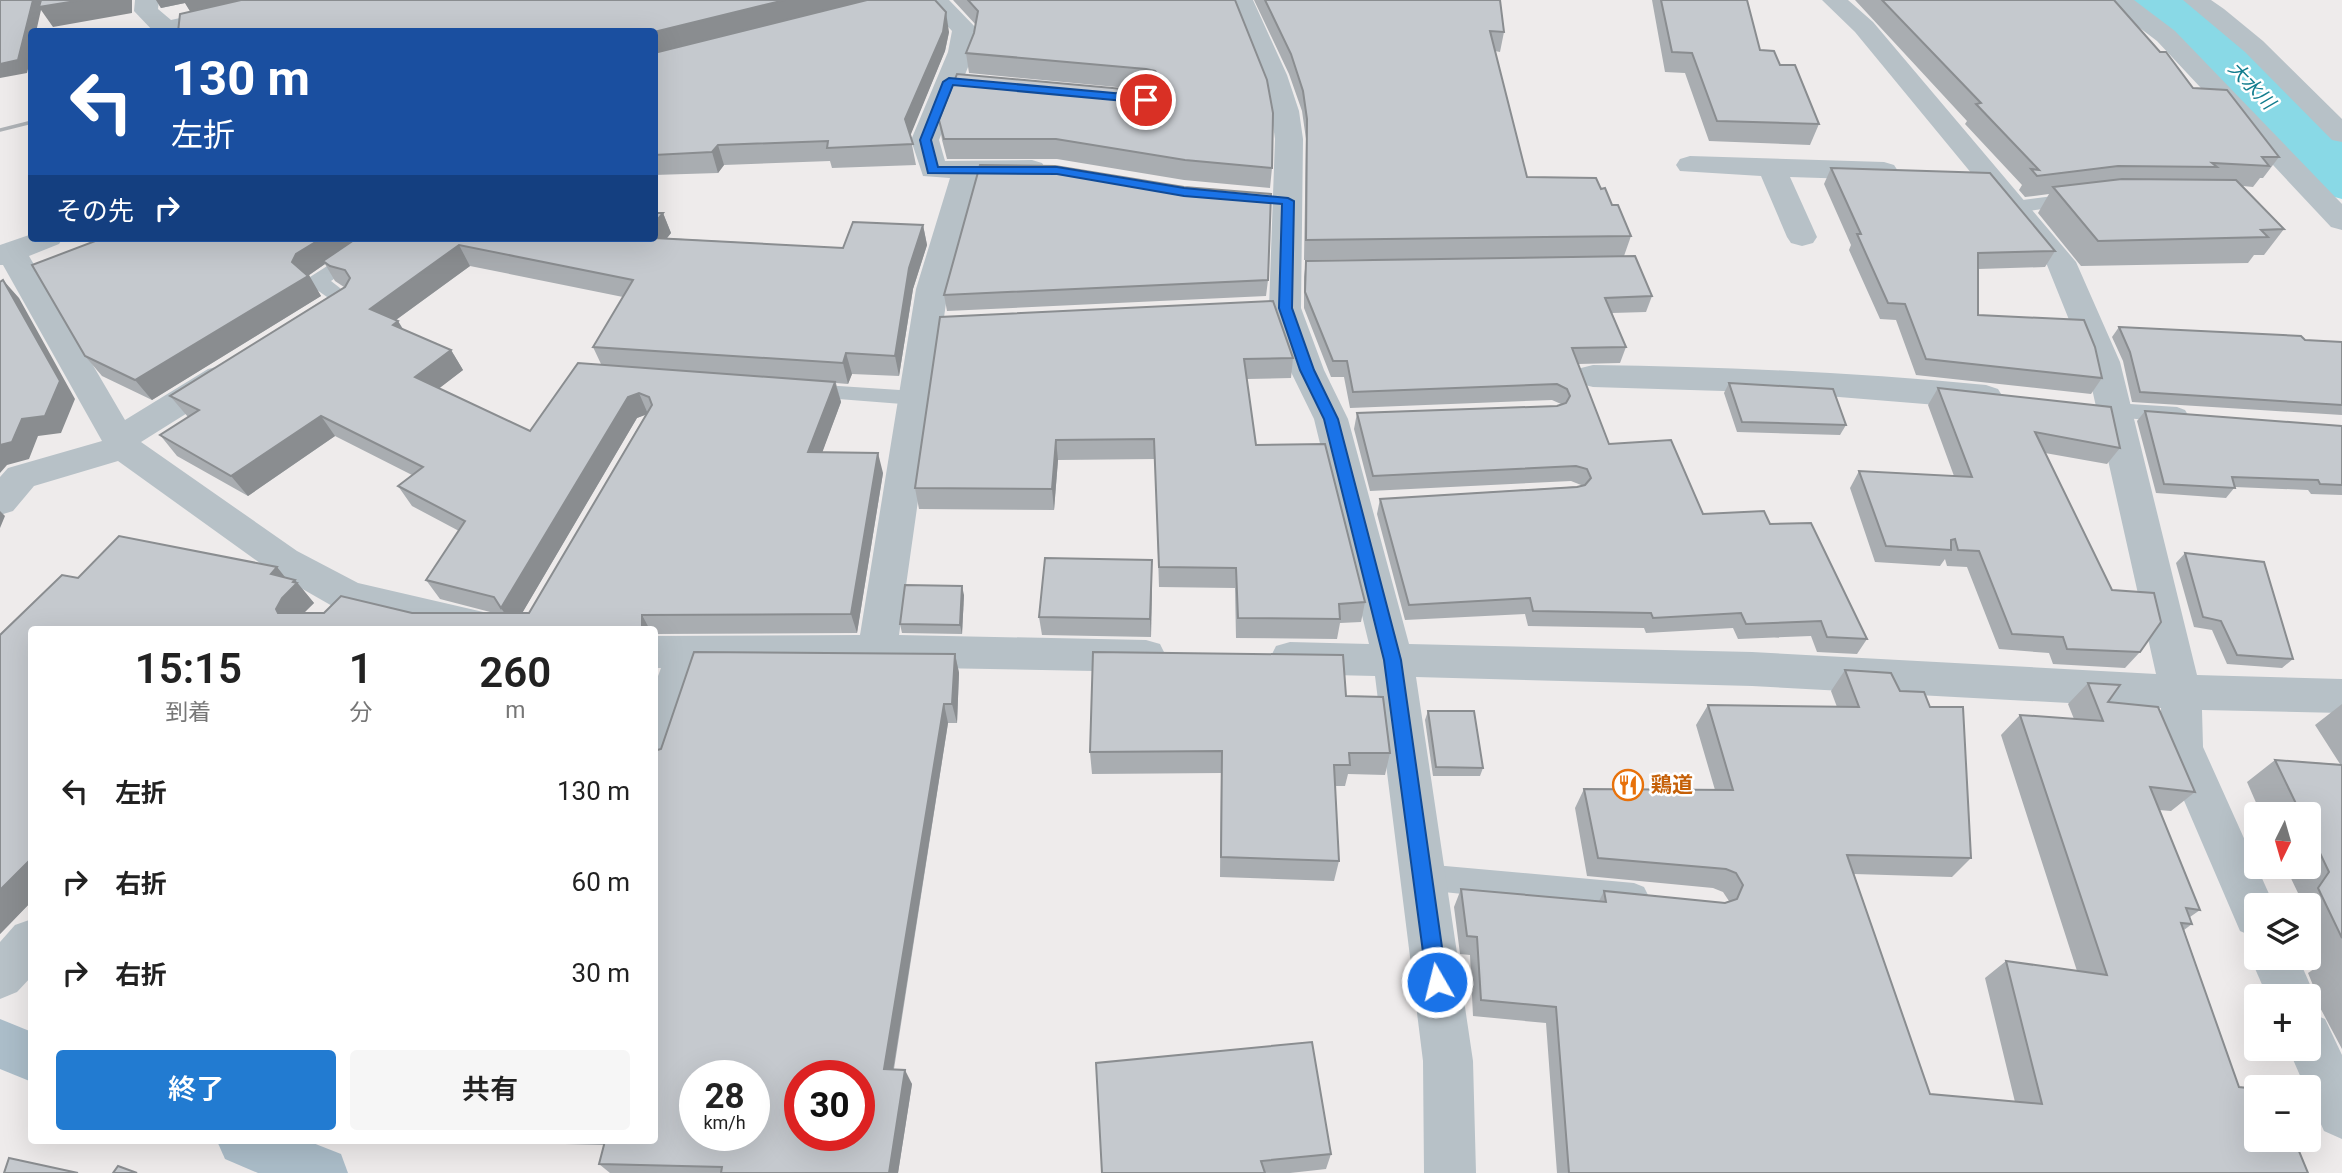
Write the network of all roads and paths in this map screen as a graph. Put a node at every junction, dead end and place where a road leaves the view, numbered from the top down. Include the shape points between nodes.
1 (147, 0) edge
2 (292, 0) edge
3 (935, 0) edge
4 (1241, 0) edge
5 (1834, 0) edge
6 (2115, 0) edge
7 (2195, 0) edge
8 (165, 28) edge
9 (170, 28) edge
10 (2342, 134) edge
11 (1690, 164) dead end
12 (1772, 167) junction
13 (967, 171) junction
14 (1057, 171) edge
15 (1907, 171) edge
16 (1947, 173) edge
17 (1988, 174) junction
18 (2092, 198) edge
19 (2015, 207) junction
20 (2342, 221) edge
21 (1802, 236) dead end
22 (378, 242) edge
23 (26, 246) edge
24 (332, 307) edge
25 (249, 359) edge
26 (1593, 376) dead end
27 (793, 390) edge
28 (915, 398) junction
29 (2018, 400) edge
30 (2100, 410) junction
31 (2194, 416) edge
32 (121, 443) junction
33 (0, 502) edge
34 (462, 626) edge
35 (877, 651) junction
36 (670, 652) edge
37 (1184, 657) edge
38 (1253, 658) edge
39 (1393, 660) junction
40 (2181, 692) junction
41 (2342, 696) edge
42 (658, 728) edge
43 (1423, 877) junction
44 (2246, 893) edge
45 (1657, 899) edge
46 (28, 945) edge
47 (0, 976) edge
48 (0, 1044) edge
49 (28, 1055) edge
50 (2319, 1061) edge
51 (2342, 1113) edge
52 (250, 1144) edge
53 (322, 1173) edge
54 (1450, 1173) edge

1 - 8 street via 146,11
2 - 9 street
3 - 13 street via 965,30 962,83 925,140 933,170
4 - 39 street via 1273,75 1289,139 1275,200 1293,268 1271,309 1307,370 1345,419 1366,503
5 - 17 street via 1864,27
6 - 20 street via 2166,36
7 - 10 street via 2249,43
11 - 12 street
12 - 15 street
12 - 21 street
13 - 14 street
13 - 28 street via 932,289 940,325
16 - 17 street
17 - 19 street
18 - 19 lane
19 - 30 street via 2060,262 2103,362
22 - 24 lane via 317,281
23 - 32 street
25 - 32 street
26 - 29 street via 1923,390
27 - 28 lane
28 - 35 street
30 - 31 lane
30 - 40 street
32 - 33 street via 21,477
32 - 34 street via 284,561 336,609
35 - 36 street
35 - 37 street
36 - 42 street
38 - 39 street
39 - 40 street via 1752,669
39 - 43 street
40 - 41 street
40 - 44 street via 2182,747
43 - 45 lane
43 - 54 street via 1448,1061
46 - 47 street
48 - 49 main road
50 - 51 street
52 - 53 main road

